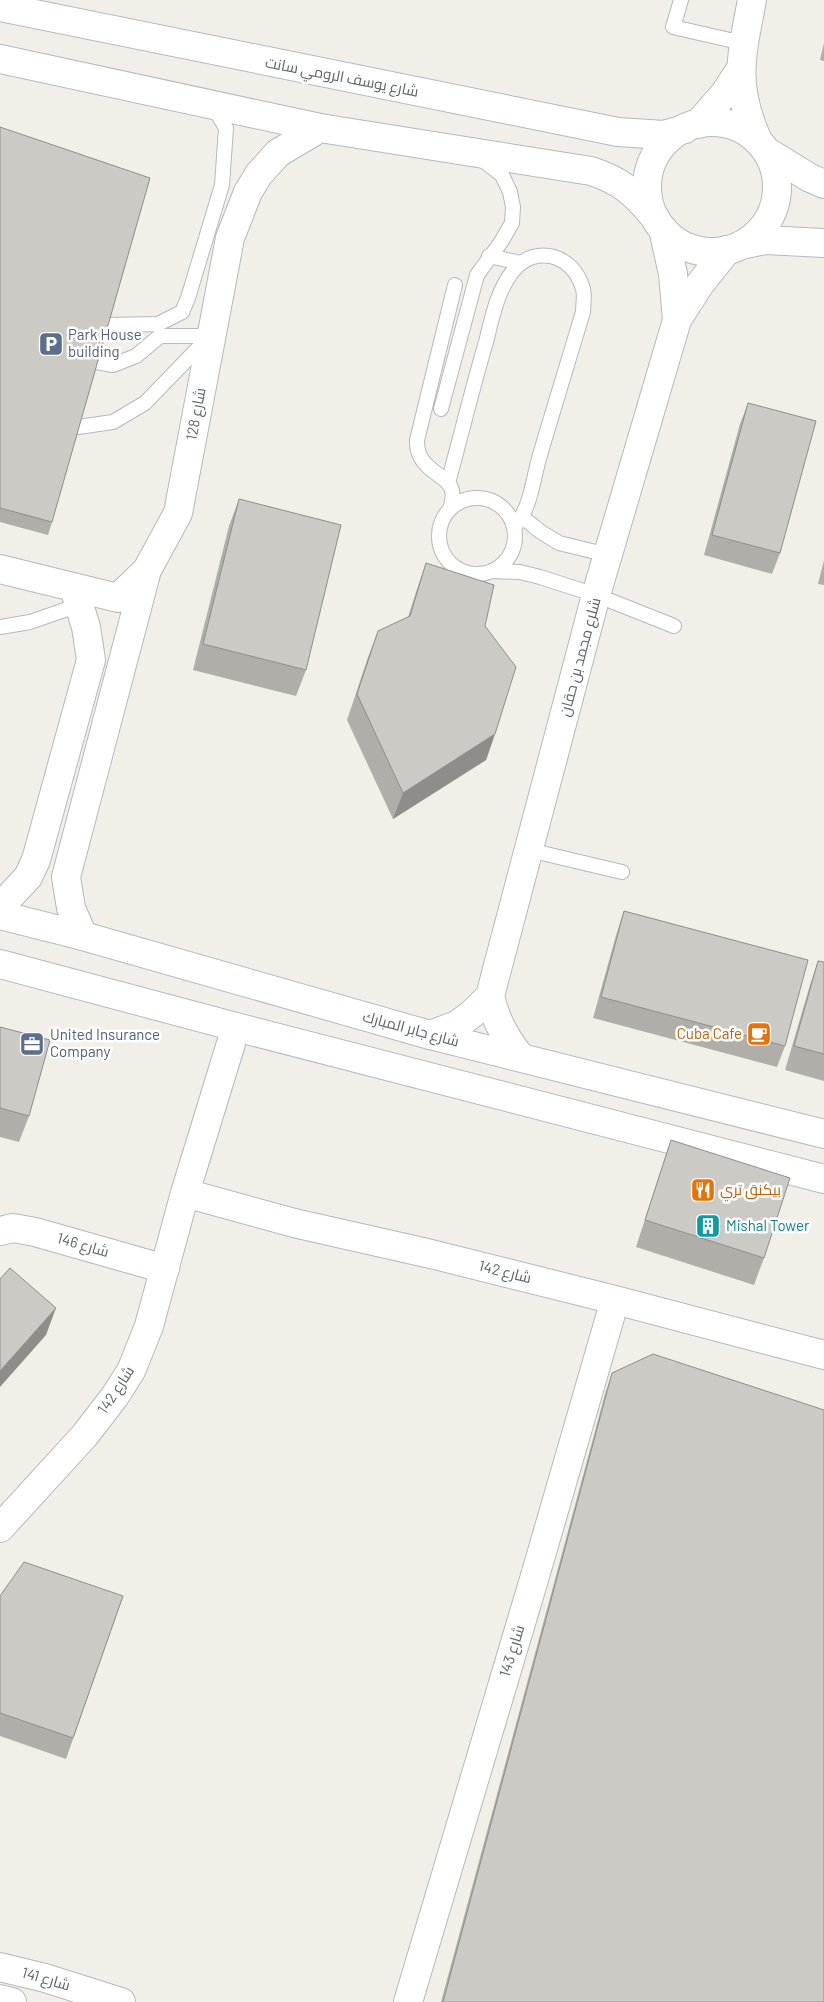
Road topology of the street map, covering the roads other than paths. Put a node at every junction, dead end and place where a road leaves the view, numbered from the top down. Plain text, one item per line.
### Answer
1 (681, 0) edge
2 (752, 0) edge
3 (7, 6) edge
4 (742, 56) junction
5 (0, 59) edge
6 (211, 104) junction
7 (691, 126) junction
8 (320, 128) junction
9 (762, 146) junction
10 (473, 152) junction
11 (824, 184) edge
12 (659, 224) junction
13 (824, 243) edge
14 (734, 247) junction
15 (489, 256) junction
16 (521, 263) junction
17 (455, 285) dead end
18 (677, 320) junction
19 (107, 325) edge
20 (210, 336) junction
21 (96, 362) edge
22 (441, 409) dead end
23 (78, 427) edge
24 (448, 483) junction
25 (450, 509) junction
26 (518, 522) junction
27 (608, 555) junction
28 (0, 569) edge
29 (147, 570) junction
30 (493, 571) junction
31 (596, 595) junction
32 (76, 597) junction
33 (674, 626) dead end
34 (0, 627) edge
35 (529, 850) junction
36 (622, 872) dead end
37 (0, 907) edge
38 (0, 915) edge
39 (83, 936) junction
40 (0, 964) edge
41 (490, 996) junction
42 (236, 1027) junction
43 (430, 1035) junction
44 (520, 1057) junction
45 (824, 1134) edge
46 (824, 1179) edge
47 (185, 1193) junction
48 (0, 1231) edge
49 (165, 1269) junction
50 (615, 1300) junction
51 (824, 1354) edge
52 (0, 1528) edge
53 (0, 1967) edge
54 (0, 1999) edge
55 (12, 2002) edge
56 (121, 2002) edge
57 (408, 2002) edge

1 - 4 lane
2 - 4 street
3 - 7 street, شارع يوسف الرومي سانت
4 - 7 street
4 - 9 street
5 - 6 street
6 - 8 street
6 - 19 lane
7 - 9 street
7 - 12 street
8 - 10 street
8 - 20 street, شارع 128
9 - 11 street
9 - 14 street
10 - 12 street
10 - 15 lane
12 - 14 street
12 - 18 street, شلرع مجمد بن حقان
13 - 14 street
14 - 18 street, شلرع مجمد بن حقان
15 - 16 lane
15 - 22 lane
16 - 24 lane
16 - 26 lane
17 - 24 lane
18 - 27 street, شلرع مجمد بن حقان
20 - 21 lane
20 - 23 lane
20 - 29 street, شارع 128
24 - 25 lane
25 - 26 lane
25 - 30 lane
26 - 27 lane
26 - 30 lane
27 - 31 street, شلرع مجمد بن حقان
28 - 32 street, شارع 128
29 - 32 street, شارع 128
29 - 39 street
30 - 31 lane
31 - 33 lane
31 - 35 street, شلرع مجمد بن حقان
32 - 34 lane
32 - 37 street
35 - 36 lane
35 - 41 street, شلرع مجمد بن حقان
38 - 39 street, شارع جابر المبارك
39 - 43 street, شارع جابر المبارك
40 - 42 street
41 - 43 street
41 - 44 street
42 - 46 street
42 - 47 street, شارع 142
43 - 44 street, شارع جابر المبارك
44 - 45 street, شارع جابر المبارك
47 - 49 street, شارع 142
47 - 50 street, شارع 142
48 - 49 street, شارع 146
49 - 52 street, شارع 142
50 - 51 street, شارع 142
50 - 57 street, شارع 143
53 - 56 street, شارع 141
54 - 55 street, شارع 141

